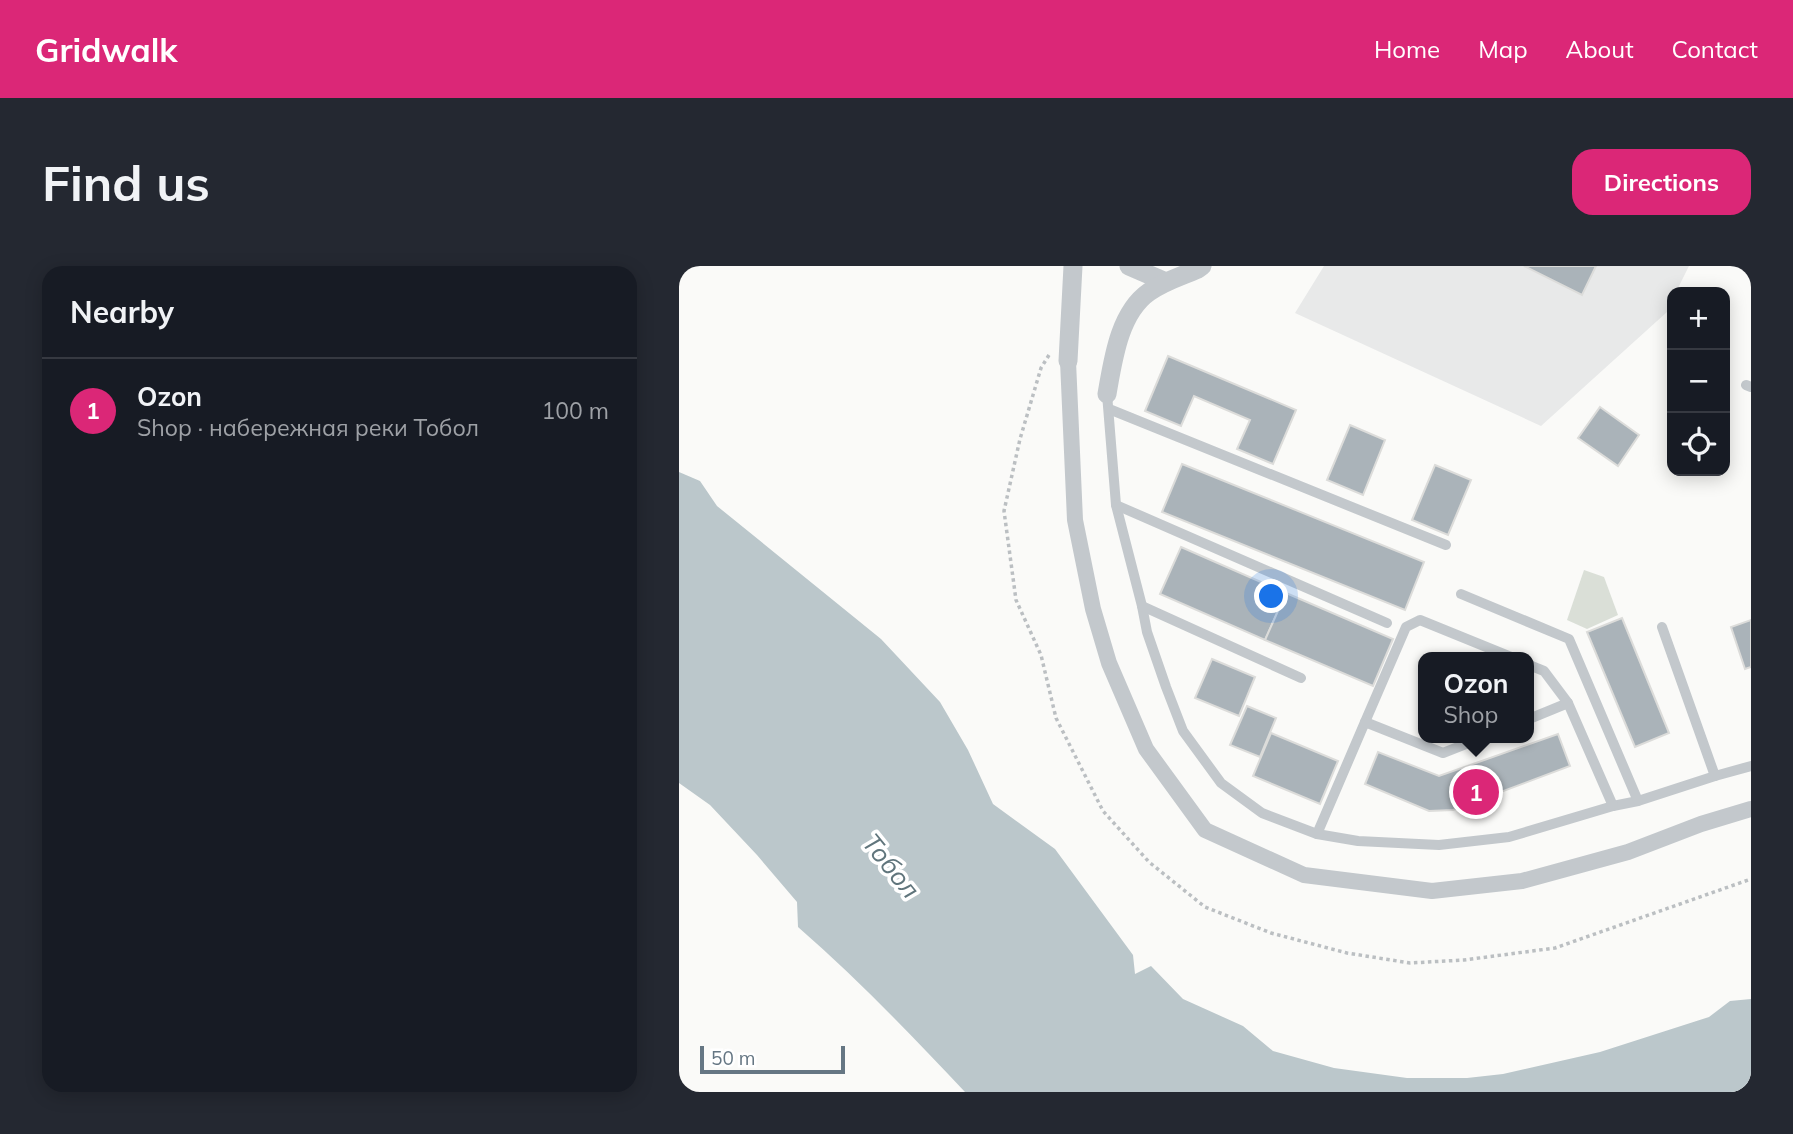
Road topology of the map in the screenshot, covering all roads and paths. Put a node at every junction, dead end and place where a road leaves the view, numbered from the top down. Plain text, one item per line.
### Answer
1 (1073, 266) edge
2 (1129, 266) edge
3 (1202, 266) edge
4 (1166, 282) junction
5 (1069, 338) junction
6 (1068, 360) joint
7 (1108, 401) junction
8 (1116, 505) junction
9 (1446, 545) dead end
10 (1461, 594) dead end
11 (1142, 606) junction
12 (1387, 623) dead end
13 (1662, 627) dead end
14 (1499, 652) edge
15 (1534, 667) edge
16 (1301, 678) dead end
17 (1568, 703) junction
18 (1534, 717) edge
19 (1365, 722) junction
20 (1468, 743) edge
21 (1751, 766) edge
22 (1715, 776) junction
23 (1638, 801) junction
24 (1613, 806) junction
25 (1751, 809) edge
26 (1317, 834) junction
27 (1751, 879) edge

1 - 5 street
2 - 4 street
3 - 4 street
4 - 7 street
5 - 6 street
5 - 27 path
6 - 25 street
7 - 8 lane
7 - 9 lane
8 - 11 lane
8 - 12 lane
10 - 23 lane
11 - 16 lane
11 - 26 lane
13 - 22 lane
14 - 19 lane
15 - 17 lane
17 - 18 lane
17 - 24 lane
19 - 20 lane
19 - 26 lane
21 - 22 lane
22 - 23 lane
23 - 24 lane
24 - 26 lane

